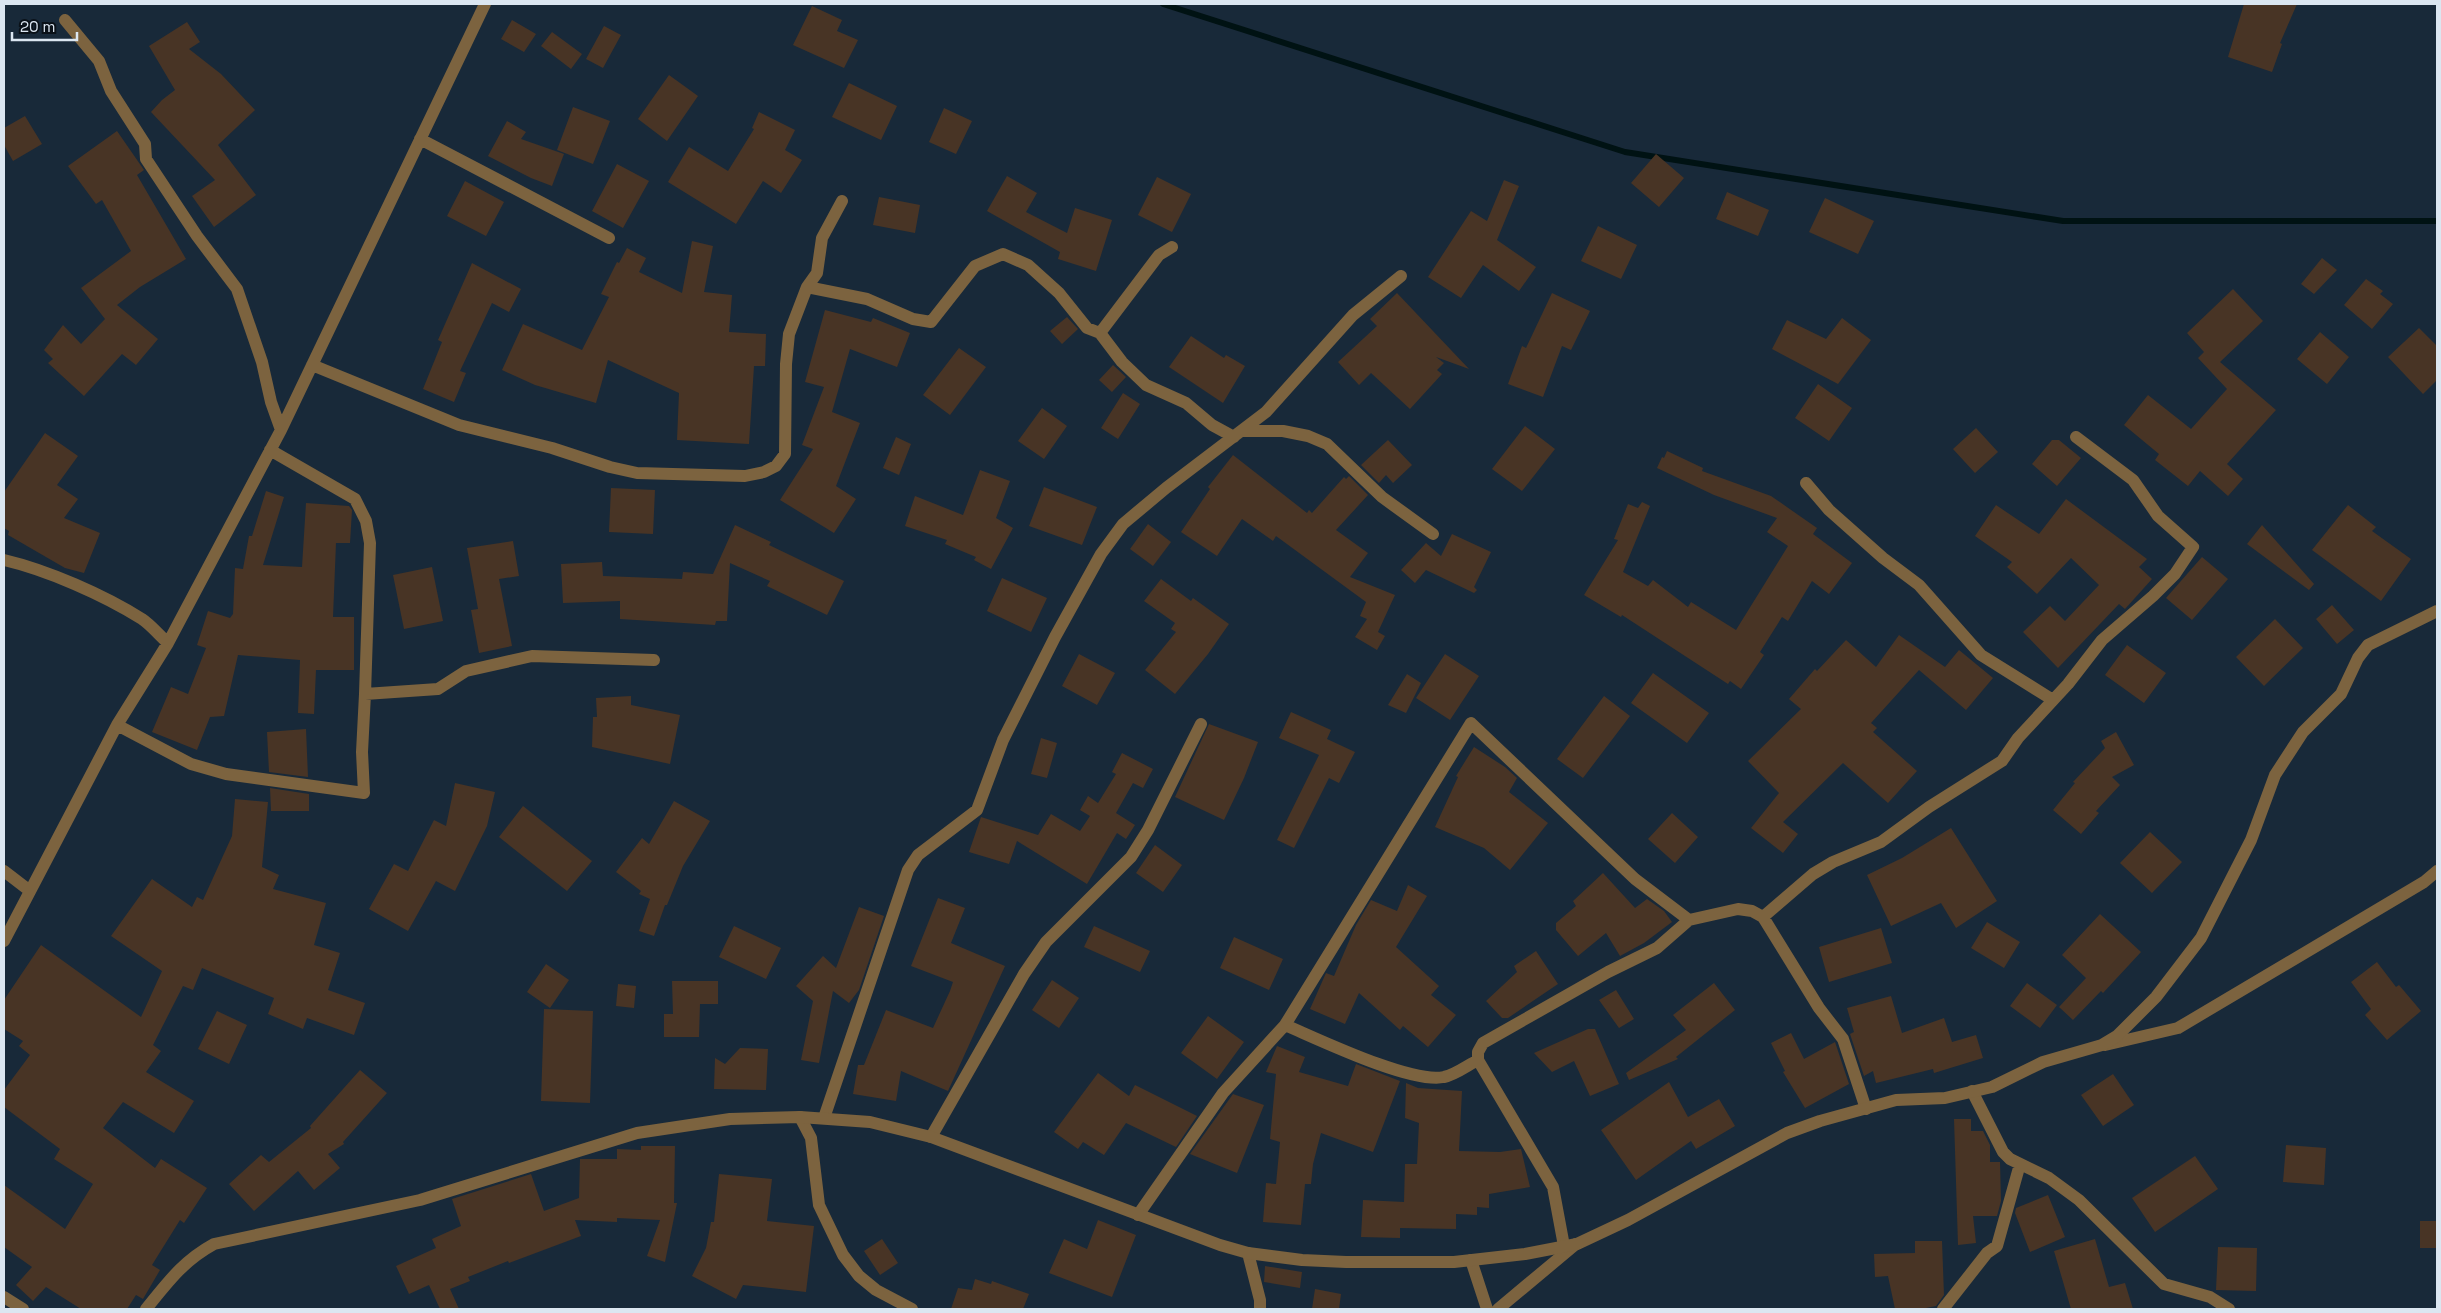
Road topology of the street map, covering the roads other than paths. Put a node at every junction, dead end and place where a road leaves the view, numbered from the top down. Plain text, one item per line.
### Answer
1 (485, 4) edge
2 (65, 20) dead end
3 (420, 139) junction
4 (842, 201) dead end
5 (609, 238) dead end
6 (1172, 247) dead end
7 (1401, 276) dead end
8 (807, 287) junction
9 (1100, 333) junction
10 (312, 365) junction
11 (281, 430) junction
12 (1238, 434) junction
13 (2076, 438) dead end
14 (270, 450) junction
15 (1806, 483) dead end
16 (1432, 534) dead end
17 (4, 560) edge
18 (2437, 611) edge
19 (168, 642) junction
20 (654, 660) dead end
21 (365, 694) junction
22 (2053, 700) junction
23 (1201, 724) dead end
24 (117, 725) junction
25 (4, 871) edge
26 (2437, 871) edge
27 (30, 891) junction
28 (1763, 917) junction
29 (1689, 920) junction
30 (4, 941) edge
31 (1285, 1025) junction
32 (2102, 1045) junction
33 (1478, 1060) junction
34 (1972, 1091) junction
35 (1866, 1109) junction
36 (800, 1117) junction
37 (824, 1118) junction
38 (931, 1137) junction
39 (2020, 1164) junction
40 (1138, 1215) junction
41 (1570, 1245) junction
42 (1248, 1253) junction
43 (1471, 1260) junction
44 (4, 1297) edge
45 (23, 1309) edge
46 (146, 1309) edge
47 (912, 1309) edge
48 (1260, 1309) edge
49 (1487, 1309) edge
50 (1498, 1309) edge
51 (1944, 1309) edge
52 (2229, 1309) edge

1 - 3 street
2 - 11 street
3 - 5 street
3 - 10 street
4 - 8 street
6 - 9 street
7 - 12 street
8 - 9 street
8 - 10 street
9 - 12 street
10 - 11 street
11 - 14 street
12 - 16 street
12 - 37 street
13 - 22 street
14 - 19 street
14 - 21 street
15 - 22 street
17 - 19 street
18 - 32 street
19 - 24 street
20 - 21 street
21 - 24 street
22 - 28 street
23 - 38 street
24 - 27 street
25 - 27 street
26 - 32 street
27 - 30 street
28 - 29 street
28 - 35 street
29 - 31 street
29 - 33 street
31 - 33 street
31 - 40 street
32 - 34 street
33 - 41 street
34 - 35 street
34 - 39 street
35 - 41 street
36 - 37 street
36 - 46 street
36 - 47 street
37 - 38 street
38 - 40 street
39 - 51 street
39 - 52 street
40 - 42 street
41 - 43 street
41 - 50 street
42 - 43 street
42 - 48 street
43 - 49 street
44 - 45 street

